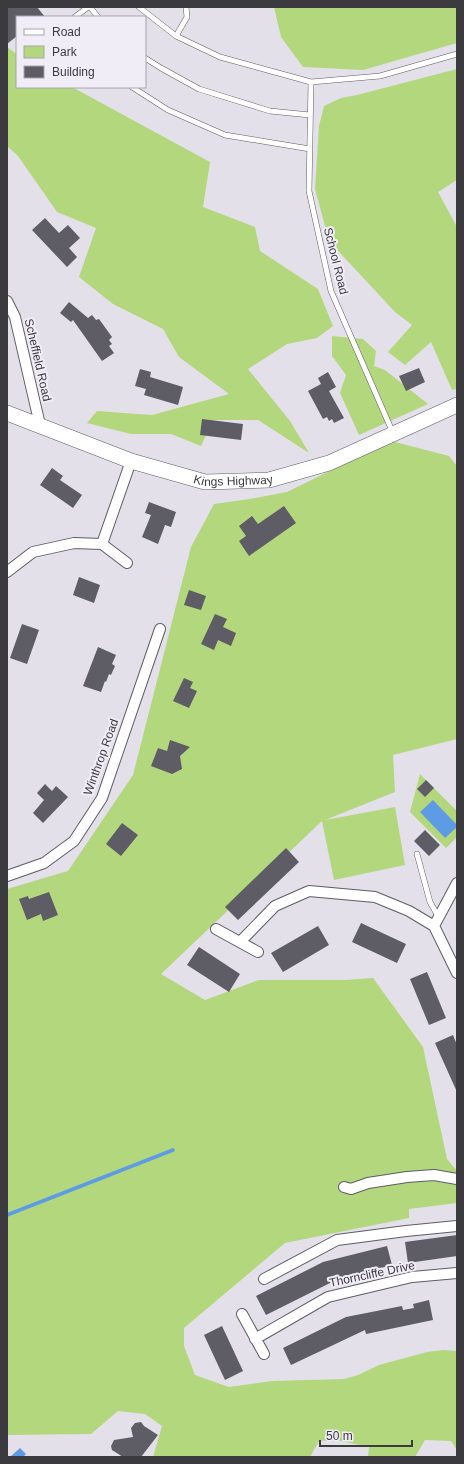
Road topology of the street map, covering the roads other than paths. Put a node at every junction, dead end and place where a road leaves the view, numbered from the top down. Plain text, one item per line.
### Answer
1 (89, 7) edge
2 (139, 7) edge
3 (186, 7) edge
4 (76, 16) edge
5 (97, 16) edge
6 (176, 36) junction
7 (457, 54) edge
8 (146, 59) edge
9 (311, 82) junction
10 (134, 88) edge
11 (310, 115) junction
12 (310, 149) junction
13 (7, 301) edge
14 (457, 405) edge
15 (7, 413) edge
16 (40, 425) junction
17 (393, 433) junction
18 (132, 461) junction
19 (102, 544) junction
20 (126, 563) dead end
21 (7, 572) edge
22 (160, 629) dead end
23 (418, 854) dead end
24 (7, 876) edge
25 (457, 884) edge
26 (436, 921) junction
27 (216, 929) dead end
28 (240, 942) junction
29 (258, 952) dead end
30 (457, 973) edge
31 (457, 1179) edge
32 (344, 1187) dead end
33 (457, 1226) edge
34 (457, 1273) edge
35 (264, 1279) dead end
36 (242, 1314) dead end
37 (256, 1338) junction
38 (264, 1354) dead end

1 - 4 lane
1 - 5 lane
2 - 6 lane
3 - 6 lane
6 - 9 lane
7 - 9 lane
8 - 11 lane
9 - 11 lane, School Road
10 - 12 lane
11 - 12 lane, School Road
12 - 17 lane, School Road
13 - 16 street, Scheffield Road
14 - 17 street, Kings Highway
15 - 16 street, Kings Highway
16 - 18 street, Kings Highway
17 - 18 street, Kings Highway
18 - 19 street
19 - 20 street
19 - 21 street
22 - 24 street, Winthrop Road
23 - 26 lane
25 - 26 street
26 - 28 street
26 - 30 street
27 - 28 street
28 - 29 street
31 - 32 street
33 - 35 street
34 - 37 street, Thorncliffe Drive
36 - 37 street
37 - 38 street

